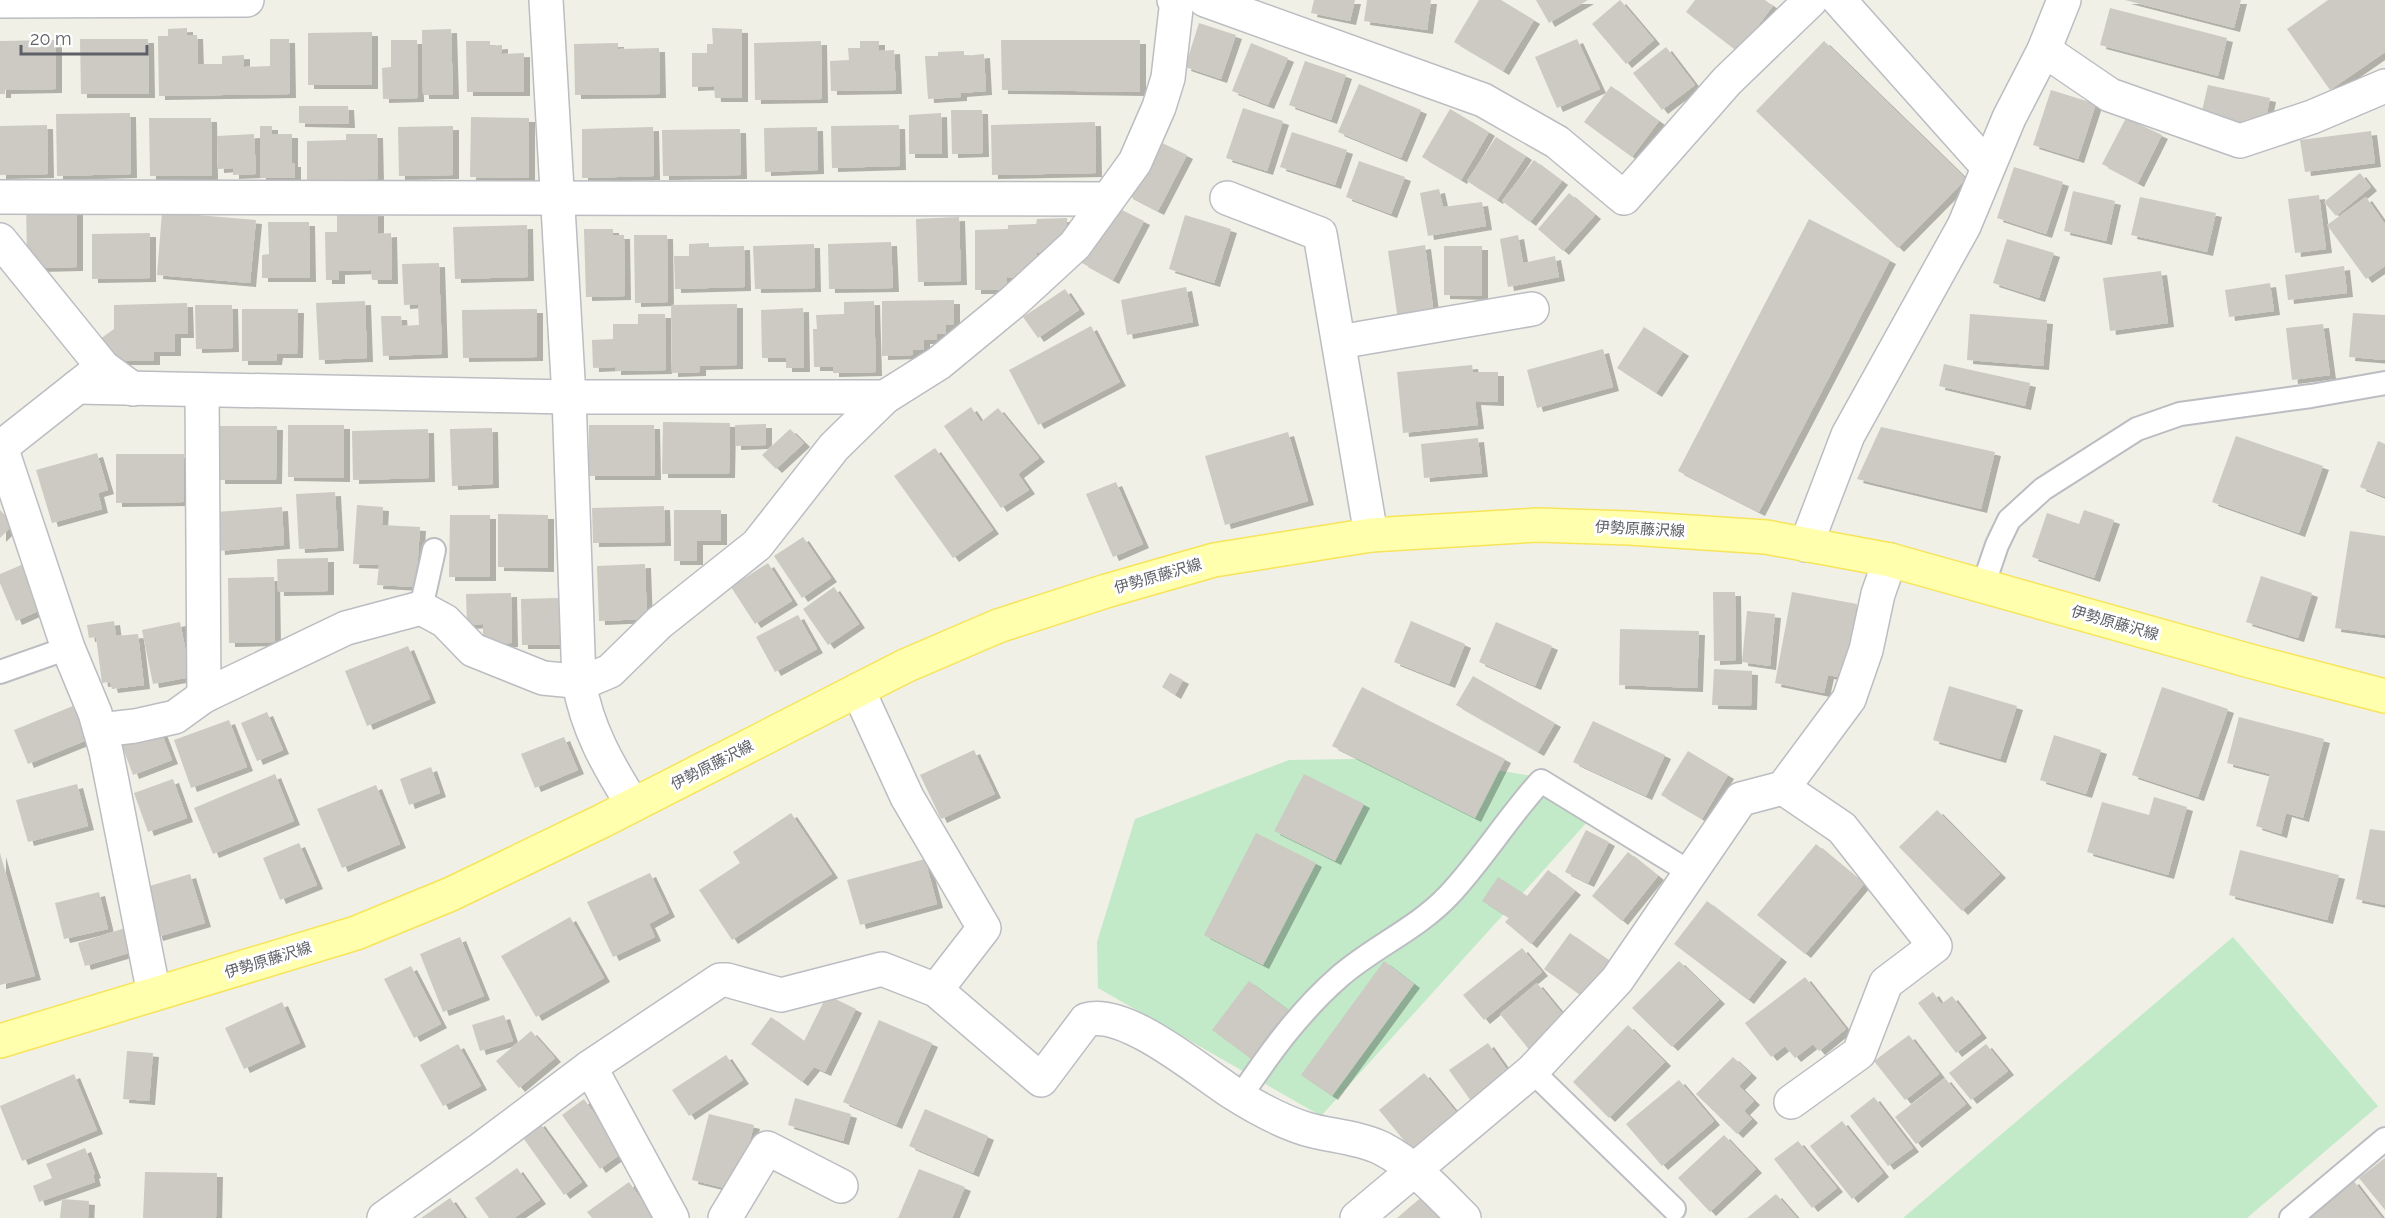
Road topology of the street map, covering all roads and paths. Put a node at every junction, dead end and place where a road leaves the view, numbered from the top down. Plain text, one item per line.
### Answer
1 (176, 0) edge
2 (247, 0) edge
3 (546, 0) edge
4 (1174, 0) edge
5 (1205, 0) edge
6 (1811, 0) edge
7 (1839, 0) edge
8 (2064, 0) edge
9 (0, 1) edge
10 (2044, 50) junction
11 (2385, 86) edge
12 (1988, 167) junction
13 (0, 197) edge
14 (558, 197) junction
15 (1227, 198) dead end
16 (1108, 199) junction
17 (0, 240) edge
18 (1532, 309) dead end
19 (1339, 342) junction
20 (103, 367) junction
21 (2385, 383) edge
22 (77, 387) junction
23 (133, 389) junction
24 (202, 390) junction
25 (569, 397) junction
26 (885, 397) junction
27 (1, 447) edge
28 (1371, 535) junction
29 (1806, 544) junction
30 (434, 550) dead end
31 (1890, 560) junction
32 (1983, 586) junction
33 (421, 608) junction
34 (68, 648) junction
35 (0, 672) edge
36 (579, 682) junction
37 (858, 690) junction
38 (204, 696) junction
39 (2385, 696) edge
40 (100, 730) junction
41 (1783, 788) junction
42 (633, 805) junction
43 (1691, 873) junction
44 (936, 990) junction
45 (154, 994) junction
46 (0, 1041) edge
47 (590, 1067) junction
48 (1532, 1071) junction
49 (1240, 1097) junction
50 (1791, 1102) dead end
51 (2385, 1139) edge
52 (1414, 1168) junction
53 (841, 1186) dead end
54 (1674, 1209) dead end
55 (384, 1218) edge
56 (672, 1218) edge
57 (725, 1218) edge
58 (1357, 1218) edge
59 (1464, 1218) edge
60 (2291, 1218) edge

1 - 2 street
1 - 9 street
3 - 14 street
4 - 16 street
5 - 6 street
7 - 12 street
8 - 10 street
10 - 11 street
10 - 12 street
12 - 29 street
13 - 14 street
14 - 16 street
14 - 25 street
15 - 19 street
16 - 26 street
17 - 20 street
18 - 19 street
19 - 28 street
20 - 22 street
20 - 23 street
21 - 32 lane
22 - 23 street
22 - 27 street
23 - 24 street
24 - 25 street
24 - 38 street
25 - 26 street
25 - 36 street
26 - 36 street
27 - 34 street
28 - 29 main road, 伊勢原藤沢線
28 - 37 main road, 伊勢原藤沢線
29 - 31 main road, 伊勢原藤沢線
30 - 33 lane
31 - 32 main road, 伊勢原藤沢線
31 - 41 street
32 - 39 main road, 伊勢原藤沢線
33 - 36 street
33 - 38 street
34 - 35 lane
34 - 40 street
36 - 42 street
37 - 42 main road, 伊勢原藤沢線
37 - 44 street
38 - 40 street
40 - 45 street
41 - 43 street
41 - 50 street
42 - 45 main road, 伊勢原藤沢線
43 - 48 street
43 - 49 lane
44 - 47 street
44 - 49 street
45 - 46 main road, 伊勢原藤沢線
47 - 55 street
47 - 56 street
48 - 52 street
48 - 54 lane
49 - 52 street
51 - 60 lane
52 - 58 street
52 - 59 street
53 - 57 street

